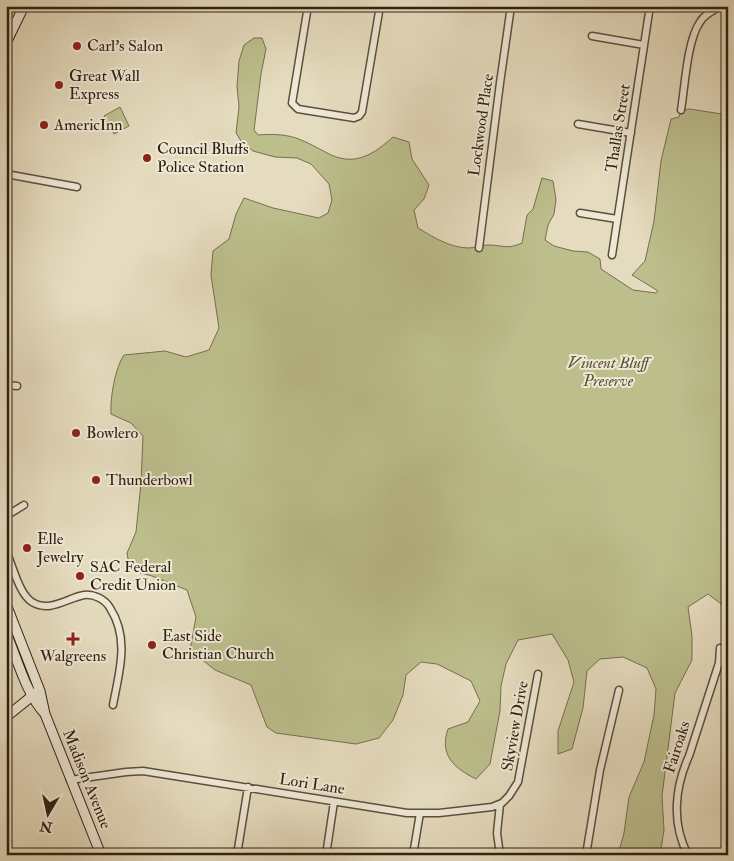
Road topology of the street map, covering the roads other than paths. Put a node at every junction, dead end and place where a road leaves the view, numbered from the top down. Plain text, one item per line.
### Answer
1 (24, 6) edge
2 (308, 6) edge
3 (380, 6) edge
4 (511, 6) edge
5 (650, 6) edge
6 (722, 6) edge
7 (592, 36) dead end
8 (6, 43) edge
9 (644, 45) junction
10 (681, 110) dead end
11 (578, 124) dead end
12 (631, 133) junction
13 (6, 174) edge
14 (77, 187) dead end
15 (580, 213) dead end
16 (617, 219) junction
17 (479, 248) dead end
18 (612, 255) dead end
19 (6, 385) edge
20 (17, 386) dead end
21 (24, 505) dead end
22 (6, 516) edge
23 (6, 551) edge
24 (6, 604) edge
25 (9, 624) edge
26 (6, 633) edge
27 (720, 648) dead end
28 (538, 674) dead end
29 (619, 690) dead end
30 (36, 693) junction
31 (113, 705) dead end
32 (6, 717) edge
33 (70, 780) junction
34 (248, 787) junction
35 (334, 802) junction
36 (500, 804) junction
37 (420, 813) junction
38 (101, 855) edge
39 (237, 855) edge
40 (326, 855) edge
41 (413, 855) edge
42 (500, 855) edge
43 (586, 855) edge
44 (688, 855) edge

1 - 8 main road
2 - 3 street
4 - 17 street, Lockwood Place
5 - 9 street, Thallas Street
6 - 10 street
7 - 9 street
9 - 12 street, Thallas Street
11 - 12 street
12 - 16 street, Thallas Street
13 - 14 street
15 - 16 street
16 - 18 street, Thallas Street
19 - 20 street
21 - 22 street
23 - 31 street
24 - 25 main road, Madison Avenue
25 - 30 main road, Madison Avenue
26 - 30 main road, Madison Avenue
27 - 44 street, Fairoaks
28 - 36 street, Skyview Drive
29 - 43 street
30 - 32 main road
30 - 33 main road, Madison Avenue
33 - 34 street, Lori Lane
33 - 38 main road, Madison Avenue
34 - 35 street, Lori Lane
34 - 39 street
35 - 37 street, Lori Lane
35 - 40 street
36 - 37 street, Lori Lane
36 - 42 street
37 - 41 street

